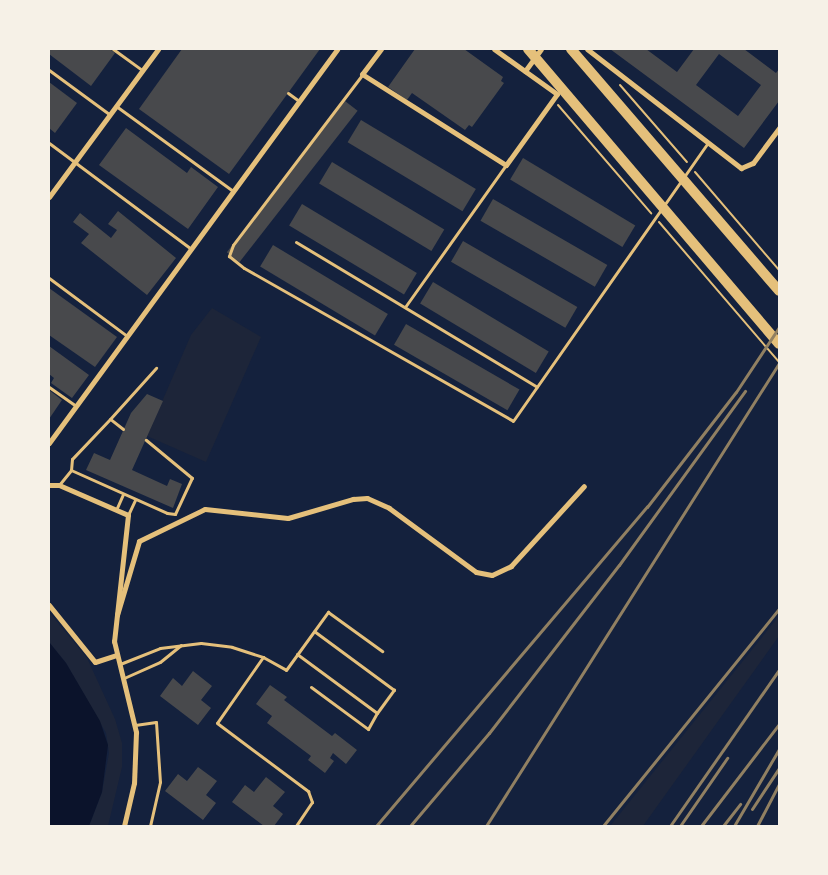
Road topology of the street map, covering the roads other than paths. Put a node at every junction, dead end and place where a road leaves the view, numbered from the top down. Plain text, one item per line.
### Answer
1 (113, 49) edge
2 (158, 49) edge
3 (337, 49) edge
4 (379, 49) edge
5 (494, 49) edge
6 (528, 49) edge
7 (541, 49) edge
8 (571, 49) edge
9 (587, 49) edge
10 (49, 70) edge
11 (142, 71) junction
12 (525, 71) junction
13 (362, 74) junction
14 (288, 93) dead end
15 (300, 101) junction
16 (116, 106) junction
17 (110, 114) junction
18 (779, 128) edge
19 (49, 143) edge
20 (708, 143) junction
21 (75, 162) junction
22 (506, 165) junction
23 (234, 192) junction
24 (49, 197) edge
25 (296, 242) dead end
26 (192, 249) junction
27 (49, 278) edge
28 (779, 291) edge
29 (405, 307) junction
30 (128, 336) junction
31 (779, 344) edge
32 (156, 368) dead end
33 (49, 386) edge
34 (538, 387) junction
35 (76, 406) junction
36 (110, 419) junction
37 (123, 429) dead end
38 (146, 440) dead end
39 (49, 443) edge
40 (70, 470) junction
41 (49, 485) edge
42 (59, 485) junction
43 (584, 486) dead end
44 (123, 494) junction
45 (135, 500) junction
46 (116, 510) junction
47 (128, 515) junction
48 (49, 606) edge
49 (117, 615) junction
50 (314, 631) junction
51 (181, 644) junction
52 (382, 651) dead end
53 (298, 654) junction
54 (117, 655) junction
55 (263, 657) junction
56 (120, 664) junction
57 (124, 678) junction
58 (311, 687) dead end
59 (377, 713) junction
60 (136, 725) junction
61 (124, 826) edge
62 (150, 826) edge
63 (296, 826) edge

1 - 11 lane
2 - 11 street
3 - 15 street
4 - 13 street
5 - 12 street
6 - 31 highway
7 - 12 street
8 - 28 highway
9 - 20 street
10 - 17 lane
11 - 16 street
12 - 22 street
13 - 22 street
13 - 34 lane
14 - 15 lane
15 - 23 street
16 - 17 street
16 - 23 lane
17 - 21 street
18 - 20 street
19 - 21 lane
20 - 34 lane
21 - 24 street
21 - 26 lane
22 - 29 lane
23 - 26 street
25 - 29 lane
26 - 30 street
27 - 30 lane
29 - 34 lane
30 - 35 street
32 - 36 lane
33 - 35 lane
35 - 39 street
36 - 37 lane
36 - 40 lane
38 - 45 lane
40 - 42 lane
40 - 44 lane
41 - 42 street
42 - 46 street
43 - 49 street
44 - 45 lane
44 - 46 lane
45 - 47 lane
46 - 47 street
47 - 49 street
48 - 54 street
49 - 54 street
50 - 52 lane
50 - 53 lane
50 - 59 lane
51 - 55 lane
51 - 56 lane
51 - 57 lane
53 - 55 lane
53 - 59 lane
54 - 56 street
55 - 63 lane
56 - 57 street
57 - 60 street
58 - 59 lane
60 - 61 street
60 - 62 lane

